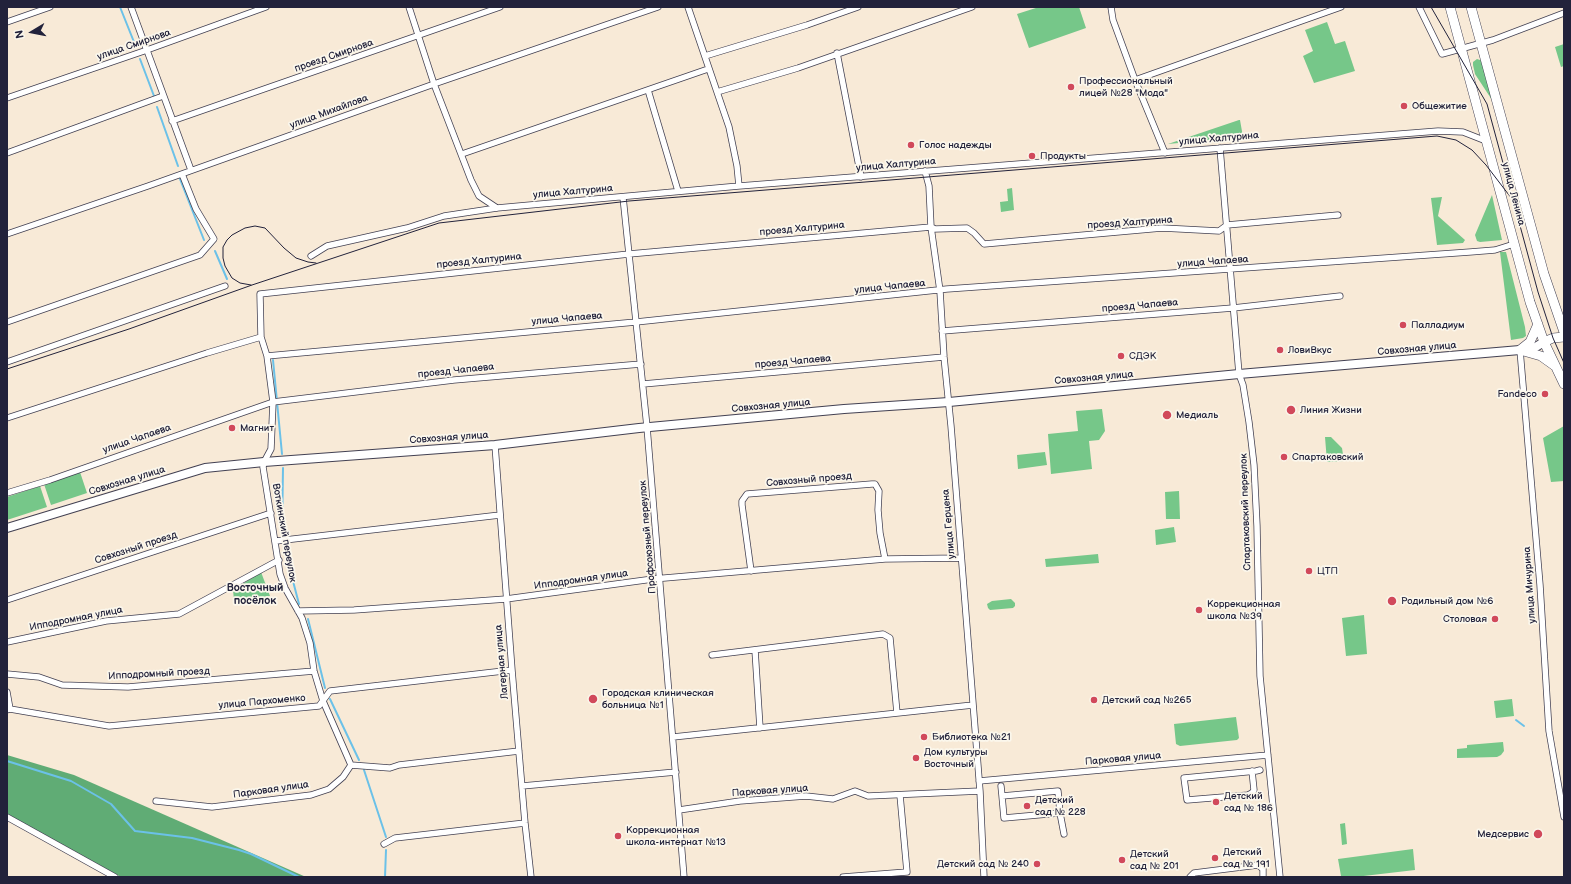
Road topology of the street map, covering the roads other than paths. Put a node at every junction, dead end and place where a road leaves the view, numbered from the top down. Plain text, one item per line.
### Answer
1 (50, 7) edge
2 (130, 7) edge
3 (266, 7) edge
4 (410, 7) edge
5 (500, 7) edge
6 (658, 7) edge
7 (688, 7) edge
8 (858, 7) edge
9 (972, 7) edge
10 (1111, 7) edge
11 (1341, 7) edge
12 (1419, 7) edge
13 (1450, 7) edge
14 (1471, 7) edge
15 (1564, 13) edge
16 (7, 22) edge
17 (419, 36) junction
18 (1481, 42) junction
19 (1462, 48) junction
20 (146, 50) junction
21 (838, 53) junction
22 (705, 56) junction
23 (708, 69) junction
24 (1135, 80) junction
25 (434, 84) junction
26 (648, 90) junction
27 (717, 92) junction
28 (163, 96) junction
29 (7, 98) edge
30 (172, 121) junction
31 (1487, 141) junction
32 (1220, 148) junction
33 (7, 153) edge
34 (1164, 153) junction
35 (462, 154) junction
36 (191, 170) junction
37 (925, 171) junction
38 (182, 174) junction
39 (861, 177) junction
40 (739, 186) junction
41 (678, 191) junction
42 (623, 197) junction
43 (497, 208) junction
44 (1338, 215) dead end
45 (1227, 226) junction
46 (931, 227) junction
47 (7, 234) edge
48 (1514, 244) junction
49 (629, 254) junction
50 (311, 256) dead end
51 (1230, 270) junction
52 (225, 286) dead end
53 (940, 291) junction
54 (260, 294) joint
55 (1340, 296) dead end
56 (1233, 308) junction
57 (7, 322) edge
58 (636, 322) junction
59 (1538, 324) junction
60 (942, 332) junction
61 (1564, 332) edge
62 (261, 337) junction
63 (1564, 337) edge
64 (1544, 342) junction
65 (1520, 350) junction
66 (267, 356) junction
67 (944, 357) junction
68 (7, 362) edge
69 (641, 364) junction
70 (1556, 367) junction
71 (1239, 374) junction
72 (643, 384) junction
73 (1564, 384) edge
74 (273, 402) junction
75 (949, 402) junction
76 (7, 418) edge
77 (648, 427) junction
78 (495, 445) junction
79 (264, 462) junction
80 (7, 493) edge
81 (271, 514) junction
82 (500, 515) junction
83 (7, 528) edge
84 (276, 540) junction
85 (961, 558) junction
86 (885, 559) junction
87 (279, 560) junction
88 (751, 571) junction
89 (661, 578) junction
90 (506, 599) junction
91 (7, 600) edge
92 (298, 611) junction
93 (7, 642) edge
94 (755, 650) junction
95 (712, 655) dead end
96 (314, 670) junction
97 (512, 670) junction
98 (7, 674) edge
99 (7, 692) edge
100 (323, 701) junction
101 (973, 705) junction
102 (8, 710) edge
103 (897, 713) junction
104 (760, 728) junction
105 (673, 737) junction
106 (519, 751) junction
107 (1268, 755) junction
108 (352, 765) junction
109 (1260, 770) dead end
110 (1252, 771) junction
111 (676, 772) junction
112 (979, 781) junction
113 (522, 786) junction
114 (1001, 786) dead end
115 (980, 790) junction
116 (900, 795) junction
117 (1002, 796) junction
118 (156, 801) dead end
119 (679, 810) junction
120 (1060, 813) junction
121 (7, 817) edge
122 (1564, 817) edge
123 (525, 824) junction
124 (1064, 834) dead end
125 (384, 844) dead end
126 (115, 877) edge
127 (532, 877) edge
128 (684, 877) edge
129 (842, 877) edge
130 (984, 877) edge
131 (1190, 877) edge
132 (1263, 877) edge
133 (1280, 877) edge

1 - 16 street
2 - 20 street
3 - 20 street, улица Смирнова
4 - 17 street
5 - 17 street, проезд Смирнова
6 - 25 street, улица Михайлова
7 - 22 street
8 - 22 street
9 - 21 street
10 - 24 street
11 - 24 street
12 - 19 street
13 - 19 main road, улица Ленина
14 - 18 main road, улица Ленина
15 - 18 street
17 - 25 street
17 - 30 street, проезд Смирнова
18 - 19 street
18 - 61 main road, улица Ленина
19 - 31 main road, улица Ленина
20 - 28 street
20 - 29 street, улица Смирнова
21 - 27 street
21 - 39 street
22 - 23 street
23 - 26 street
23 - 27 street
24 - 34 street
25 - 35 street
25 - 36 street, улица Михайлова
26 - 35 street
26 - 41 street
27 - 40 street
28 - 30 street
28 - 33 street
30 - 36 street
31 - 32 street, улица Халтурина
31 - 48 main road, улица Ленина
32 - 34 street, улица Халтурина
32 - 45 street, Спартаковский переулок
34 - 37 street, улица Халтурина
35 - 43 street
36 - 38 street, улица Михайлова
37 - 39 street, улица Халтурина
37 - 46 street, улица Герцена
38 - 47 street, улица Михайлова
38 - 57 street
39 - 40 street, улица Халтурина
40 - 41 street, улица Халтурина
41 - 42 street, улица Халтурина
42 - 43 street, улица Халтурина
42 - 49 street, Профсоюзный переулок
43 - 50 street, улица Халтурина
44 - 45 street, проезд Халтурина
45 - 46 street, проезд Халтурина
45 - 51 street, Спартаковский переулок
46 - 49 street, проезд Халтурина
46 - 53 street, улица Герцена
48 - 51 street, улица Чапаева
48 - 59 main road, улица Ленина
49 - 54 street, проезд Халтурина
49 - 58 street, Профсоюзный переулок
51 - 53 street, улица Чапаева
51 - 56 street, Спартаковский переулок
52 - 68 street
53 - 58 street, улица Чапаева
53 - 60 street, улица Герцена
54 - 62 street, Воткинский переулок
55 - 56 street, проезд Чапаева
56 - 60 street, проезд Чапаева
56 - 71 street, Спартаковский переулок
58 - 66 street, улица Чапаева
58 - 69 street, Профсоюзный переулок
59 - 64 main road, улица Ленина
59 - 65 main road
60 - 67 street, улица Герцена
62 - 66 street, Воткинский переулок
62 - 76 street
63 - 64 main road
64 - 65 street, Совхозная улица
64 - 70 main road, улица Ленина
65 - 70 main road
65 - 71 street, Совхозная улица
65 - 122 street, улица Мичурина
66 - 74 street, Воткинский переулок
67 - 72 street, проезд Чапаева
67 - 75 street, улица Герцена
69 - 72 street, Профсоюзный переулок
69 - 74 street, проезд Чапаева
70 - 73 main road, улица Ленина
71 - 75 street, Совхозная улица
71 - 107 street, Спартаковский переулок
72 - 77 street, Профсоюзный переулок
74 - 79 street, Воткинский переулок
74 - 80 street, улица Чапаева
75 - 77 street, Совхозная улица
75 - 85 street, улица Герцена
77 - 78 street, Совхозная улица
77 - 89 street, Профсоюзный переулок
78 - 79 street, Совхозная улица
78 - 82 street, Лагерная улица
79 - 81 street, Воткинский переулок
79 - 83 street, Совхозная улица
81 - 84 street, Воткинский переулок
81 - 91 street, Совхозный проезд
82 - 84 street
82 - 90 street, Лагерная улица
84 - 87 street, Воткинский переулок
85 - 86 street, Ипподромная улица
85 - 101 street, улица Герцена
86 - 88 street, Ипподромная улица
86 - 88 street, Совхозный проезд
87 - 92 street, Воткинский переулок
87 - 93 street, Ипподромная улица
88 - 89 street, Ипподромная улица
89 - 90 street, Ипподромная улица
89 - 105 street, Профсоюзный переулок
90 - 92 street, Ипподромная улица
90 - 97 street, Лагерная улица
92 - 96 street, Воткинский переулок
94 - 95 street
94 - 103 street
94 - 104 street
96 - 98 street, Ипподромный проезд
96 - 100 street, Воткинский переулок
97 - 100 street, улица Пархоменко
97 - 106 street, Лагерная улица
99 - 102 street
100 - 102 street, улица Пархоменко
100 - 108 street, Воткинский переулок
101 - 103 street
101 - 112 street, улица Герцена
103 - 104 street
104 - 105 street
105 - 111 street, Профсоюзный переулок
106 - 108 street
106 - 113 street, Лагерная улица
107 - 112 street, Парковая улица
107 - 133 street, Спартаковский переулок
108 - 118 street, Парковая улица
109 - 110 street
110 - 110 street
111 - 113 street
111 - 119 street, Профсоюзный переулок
112 - 115 street, улица Герцена
113 - 123 street, Лагерная улица
114 - 117 street
115 - 116 street, Парковая улица
115 - 130 street, улица Герцена
116 - 119 street, Парковая улица
116 - 129 street
117 - 120 street
117 - 120 street
119 - 128 street, Профсоюзный переулок
120 - 124 street
121 - 126 street
123 - 125 street
123 - 127 street, Лагерная улица
131 - 132 street

